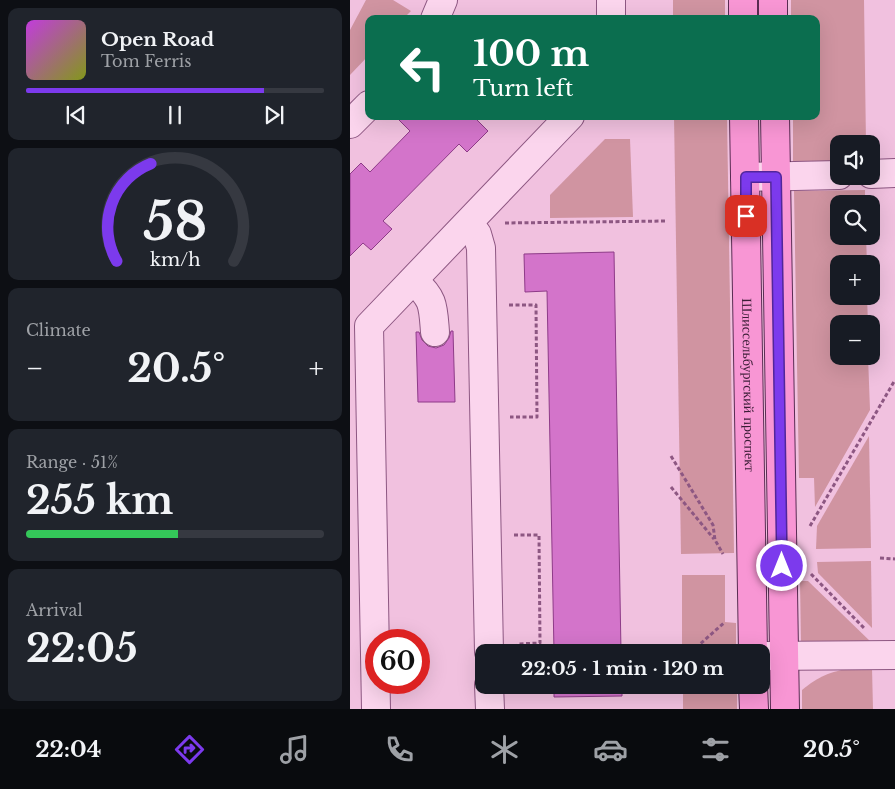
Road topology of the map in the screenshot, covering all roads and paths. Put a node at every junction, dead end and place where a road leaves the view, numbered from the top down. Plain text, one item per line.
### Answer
1 (442, 0) edge
2 (611, 0) edge
3 (742, 0) edge
4 (773, 0) edge
5 (436, 15) edge
6 (612, 15) edge
7 (743, 15) edge
8 (774, 15) edge
9 (365, 109) edge
10 (566, 120) edge
11 (744, 120) edge
12 (775, 120) edge
13 (350, 124) edge
14 (895, 173) edge
15 (880, 174) edge
16 (830, 175) edge
17 (746, 177) junction
18 (776, 177) junction
19 (667, 221) dead end
20 (469, 224) junction
21 (414, 281) junction
22 (482, 306) junction
23 (435, 332) dead end
24 (360, 351) edge
25 (895, 380) edge
26 (484, 418) junction
27 (671, 456) dead end
28 (671, 487) dead end
29 (808, 529) dead end
30 (487, 535) junction
31 (715, 540) junction
32 (725, 557) dead end
33 (880, 558) dead end
34 (895, 559) edge
35 (810, 573) dead end
36 (732, 617) dead end
37 (868, 631) dead end
38 (489, 644) edge
39 (530, 644) edge
40 (700, 644) edge
41 (753, 644) edge
42 (895, 655) edge
43 (772, 656) edge
44 (489, 694) edge
45 (753, 694) edge
46 (376, 709) edge
47 (490, 709) edge
48 (754, 709) edge
49 (785, 709) edge

1 - 5 lane
2 - 6 lane
3 - 7 main road
4 - 8 main road
9 - 13 lane
10 - 20 lane
11 - 17 main road, Шлиссельбургский проспект
12 - 18 main road
14 - 15 lane
16 - 18 lane
17 - 18 lane
17 - 41 main road, Шлиссельбургский проспект
18 - 43 main road
19 - 20 path
20 - 21 lane
20 - 22 lane
21 - 23 lane
21 - 24 lane
22 - 26 lane
22 - 26 path
24 - 46 lane
25 - 29 path
26 - 30 lane
27 - 31 path
28 - 31 path
30 - 38 lane
30 - 39 path
31 - 32 path
33 - 34 path
35 - 37 path
36 - 40 path
42 - 43 lane
43 - 49 main road
44 - 47 lane
45 - 48 main road

